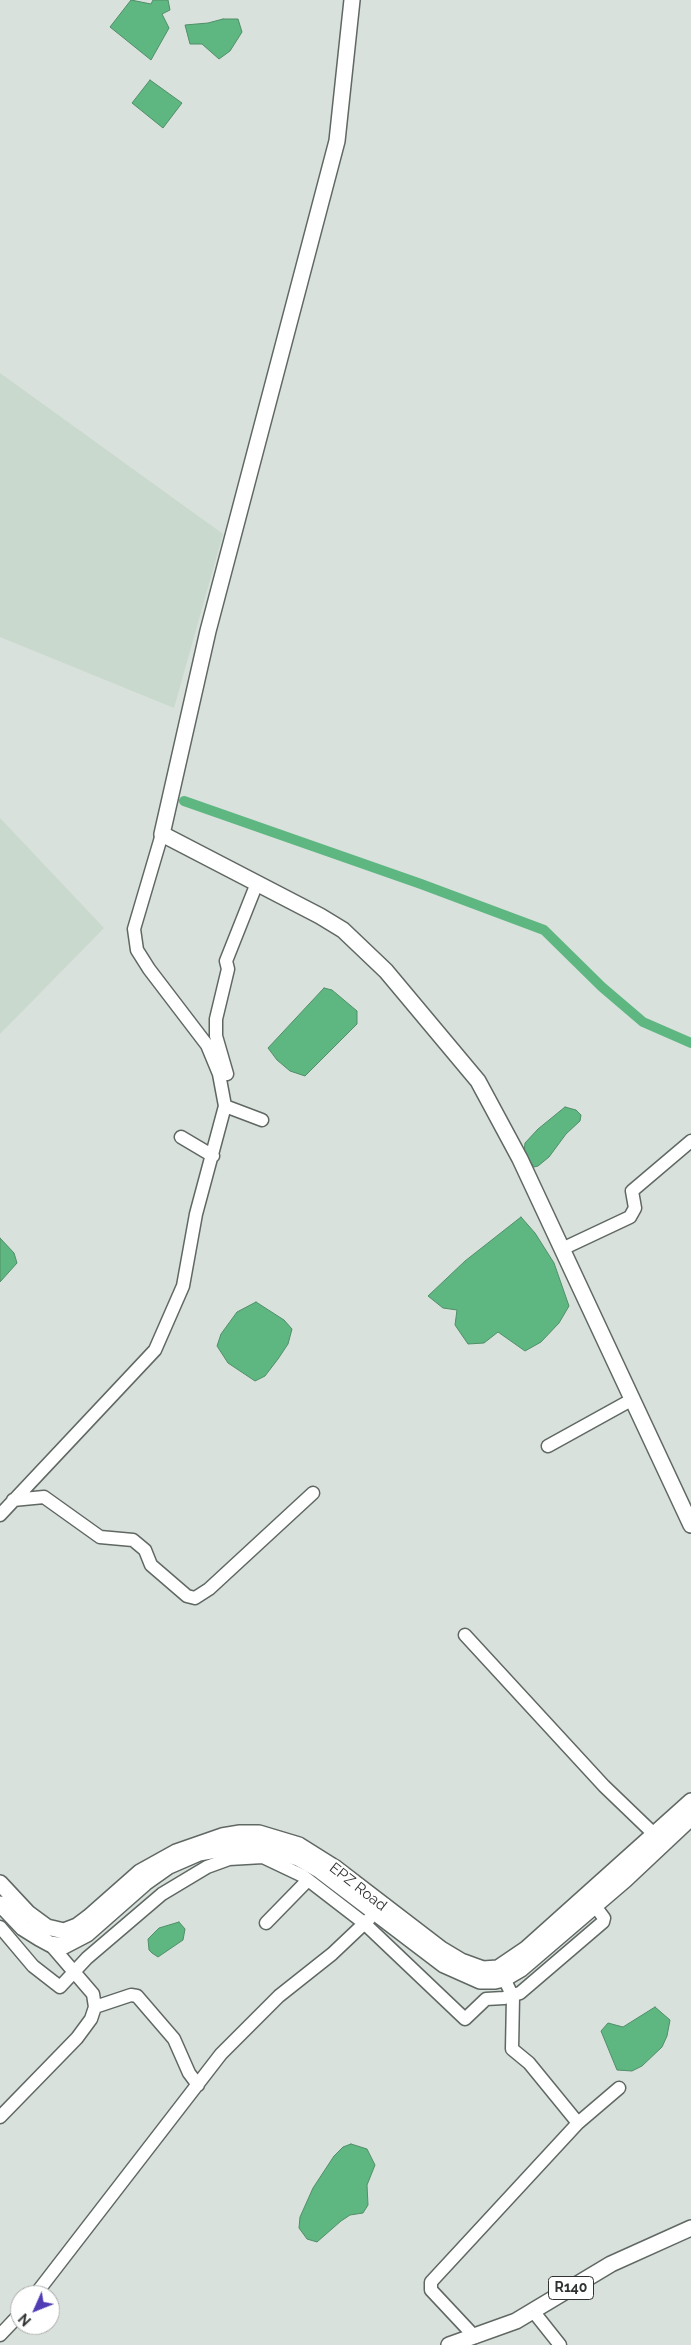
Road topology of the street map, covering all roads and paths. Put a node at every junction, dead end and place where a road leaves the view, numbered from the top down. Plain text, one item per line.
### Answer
1 (352, 0) edge
2 (162, 834) junction
3 (257, 883) junction
4 (228, 1107) junction
5 (262, 1120) dead end
6 (181, 1137) dead end
7 (691, 1141) edge
8 (213, 1156) junction
9 (562, 1249) junction
10 (632, 1399) junction
11 (548, 1446) dead end
12 (313, 1493) dead end
13 (13, 1500) junction
14 (0, 1515) edge
15 (691, 1525) edge
16 (465, 1636) dead end
17 (691, 1801) edge
18 (691, 1818) edge
19 (654, 1835) junction
20 (621, 1875) junction
21 (308, 1880) junction
22 (0, 1883) edge
23 (0, 1904) edge
24 (595, 1906) junction
25 (373, 1913) junction
26 (266, 1923) dead end
27 (0, 1927) edge
28 (50, 1944) junction
29 (76, 1971) junction
30 (501, 1973) junction
31 (513, 1997) junction
32 (95, 2007) junction
33 (198, 2085) junction
34 (619, 2088) dead end
35 (0, 2117) edge
36 (578, 2123) junction
37 (691, 2228) edge
38 (691, 2237) edge
39 (43, 2285) edge
40 (536, 2315) junction
41 (10, 2324) edge
42 (0, 2335) edge
43 (477, 2341) edge
44 (449, 2345) edge
45 (560, 2345) edge

1 - 2 main road
2 - 3 main road
2 - 4 street
3 - 4 street
3 - 9 main road
4 - 5 street
4 - 8 street
6 - 8 street
7 - 9 street
8 - 13 street
9 - 10 main road
10 - 11 street
10 - 15 main road
12 - 13 street
13 - 14 street
16 - 19 street
17 - 19 main road
18 - 20 main road
19 - 20 main road
20 - 24 main road
20 - 30 main road
21 - 25 street
21 - 26 street
21 - 29 street
22 - 25 main road, EPZ Road
23 - 28 main road
24 - 30 main road
24 - 31 street
25 - 28 main road, EPZ Road
25 - 30 main road, EPZ Road
25 - 31 street
25 - 33 street
27 - 29 street
28 - 29 street
29 - 32 street
30 - 31 street
31 - 36 street
32 - 33 street
32 - 35 street
33 - 39 street
34 - 36 street
36 - 43 street
37 - 40 main road, R140
38 - 40 main road, R140
40 - 43 main road, R140
40 - 45 street
41 - 42 street
43 - 44 main road, R140

